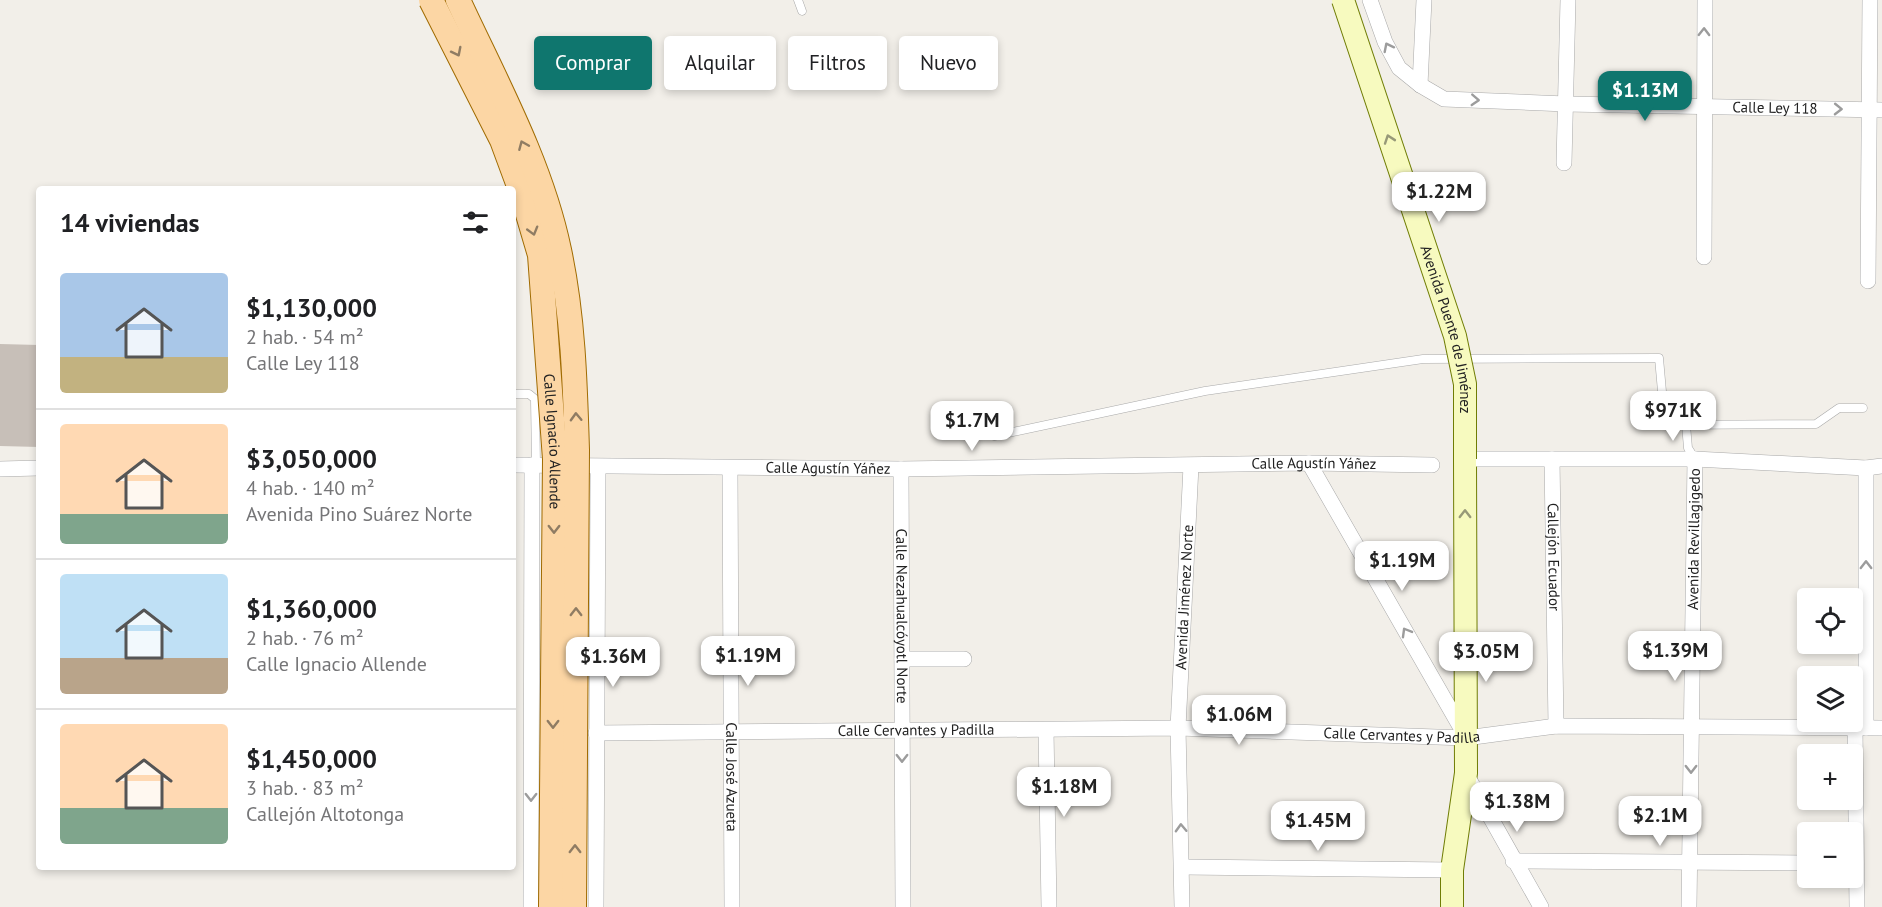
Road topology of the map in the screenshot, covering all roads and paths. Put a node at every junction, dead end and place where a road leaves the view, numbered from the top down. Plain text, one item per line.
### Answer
1 (430, 0) edge
2 (458, 0) edge
3 (798, 0) edge
4 (1343, 0) edge
5 (1370, 0) edge
6 (1424, 0) edge
7 (1568, 0) edge
8 (1705, 0) edge
9 (1870, 0) edge
10 (802, 10) dead end
11 (1420, 85) junction
12 (1566, 104) junction
13 (1703, 107) junction
14 (1875, 110) edge
15 (1564, 163) dead end
16 (1704, 257) dead end
17 (1868, 280) dead end
18 (516, 394) edge
19 (1863, 408) dead end
20 (1686, 425) junction
21 (994, 436) dead end
22 (1465, 459) junction
23 (1552, 459) junction
24 (1695, 459) junction
25 (1309, 463) junction
26 (516, 465) edge
27 (534, 465) junction
28 (1432, 465) dead end
29 (1191, 466) junction
30 (1882, 466) edge
31 (36, 468) edge
32 (598, 468) junction
33 (730, 468) junction
34 (1866, 468) junction
35 (0, 469) edge
36 (901, 469) junction
37 (964, 658) dead end
38 (902, 659) junction
39 (1861, 666) edge
40 (1556, 726) junction
41 (1691, 726) junction
42 (1797, 727) edge
43 (1178, 728) junction
44 (1863, 728) edge
45 (1882, 728) edge
46 (1046, 730) junction
47 (902, 731) junction
48 (731, 732) junction
49 (1860, 732) edge
50 (596, 734) junction
51 (1466, 738) junction
52 (1466, 773) junction
53 (1856, 822) edge
54 (1513, 861) junction
55 (1797, 862) edge
56 (1690, 863) junction
57 (1183, 867) junction
58 (1452, 870) junction
59 (1856, 888) edge
60 (531, 907) edge
61 (551, 907) edge
62 (574, 907) edge
63 (596, 907) edge
64 (732, 907) edge
65 (903, 907) edge
66 (1049, 907) edge
67 (1182, 907) edge
68 (1452, 907) edge
69 (1541, 907) edge
70 (1689, 907) edge
71 (1857, 907) edge

1 -> 61 main road, Calle Ignacio Allende, bridge
62 -> 2 main road, Calle Ignacio Allende, bridge
3 - 10 lane
22 -> 4 street, Avenida Puente de Jiménez, bridge
11 -> 5 street, Calle Ley 118
6 - 11 street
7 - 12 street
13 -> 8 street
9 - 14 street
11 -> 12 street, Calle Ley 118
12 - 13 street, Calle Ley 118
12 - 15 street
13 -> 14 street, Calle Ley 118
13 - 16 street
14 - 17 street
18 - 27 lane
19 - 20 lane
20 - 21 lane
20 - 24 lane
22 - 23 street
51 -> 22 street, Avenida Puente de Jiménez
23 - 24 street
23 - 40 street, Callejón Ecuador
24 - 34 street
24 - 41 street, Avenida Revillagigedo
25 - 28 street, Calle Agustín Yáñez
25 - 29 street, Calle Agustín Yáñez
51 -> 25 street
26 - 27 street, Calle Agustín Yáñez
27 - 32 street, Calle Agustín Yáñez
27 -> 60 street, Calle Ignacio Allende
29 - 36 street, Calle Agustín Yáñez
29 - 43 street, Avenida Jiménez Norte
30 - 34 street
31 - 35 street
32 - 33 street, Calle Agustín Yáñez
32 - 50 street
33 - 36 street, Calle Agustín Yáñez
33 - 48 street, Calle José Azueta
39 -> 34 street
36 - 38 street, Calle Nezahualcóyotl Norte
37 - 38 street
38 - 47 street, Calle Nezahualcóyotl Norte
40 - 41 street, Calle Cervantes y Padilla
40 - 51 street, Calle Cervantes y Padilla
41 - 42 street, Calle Cervantes y Padilla
41 -> 56 street, Avenida Revillagigedo
43 - 46 street, Calle Cervantes y Padilla
43 - 51 street, Calle Cervantes y Padilla
57 -> 43 street, Avenida Jiménez Norte
44 - 45 street, Calle Cervantes y Padilla
46 - 47 street, Calle Cervantes y Padilla
46 - 66 street
47 - 48 street, Calle Cervantes y Padilla
47 -> 65 street, Calle Nezahualcóyotl Norte
48 - 50 street, Calle Cervantes y Padilla
48 - 64 street, Calle José Azueta
49 - 53 street
50 - 63 street
51 - 52 street, Avenida Puente de Jiménez
52 - 54 street
52 - 58 street, Avenida Puente de Jiménez
54 - 56 street
54 - 69 street
55 - 56 street
56 - 70 street, Avenida Revillagigedo
57 - 58 street
57 - 67 street, Avenida Jiménez Norte
58 - 68 street, Avenida Puente de Jiménez
59 - 71 street

